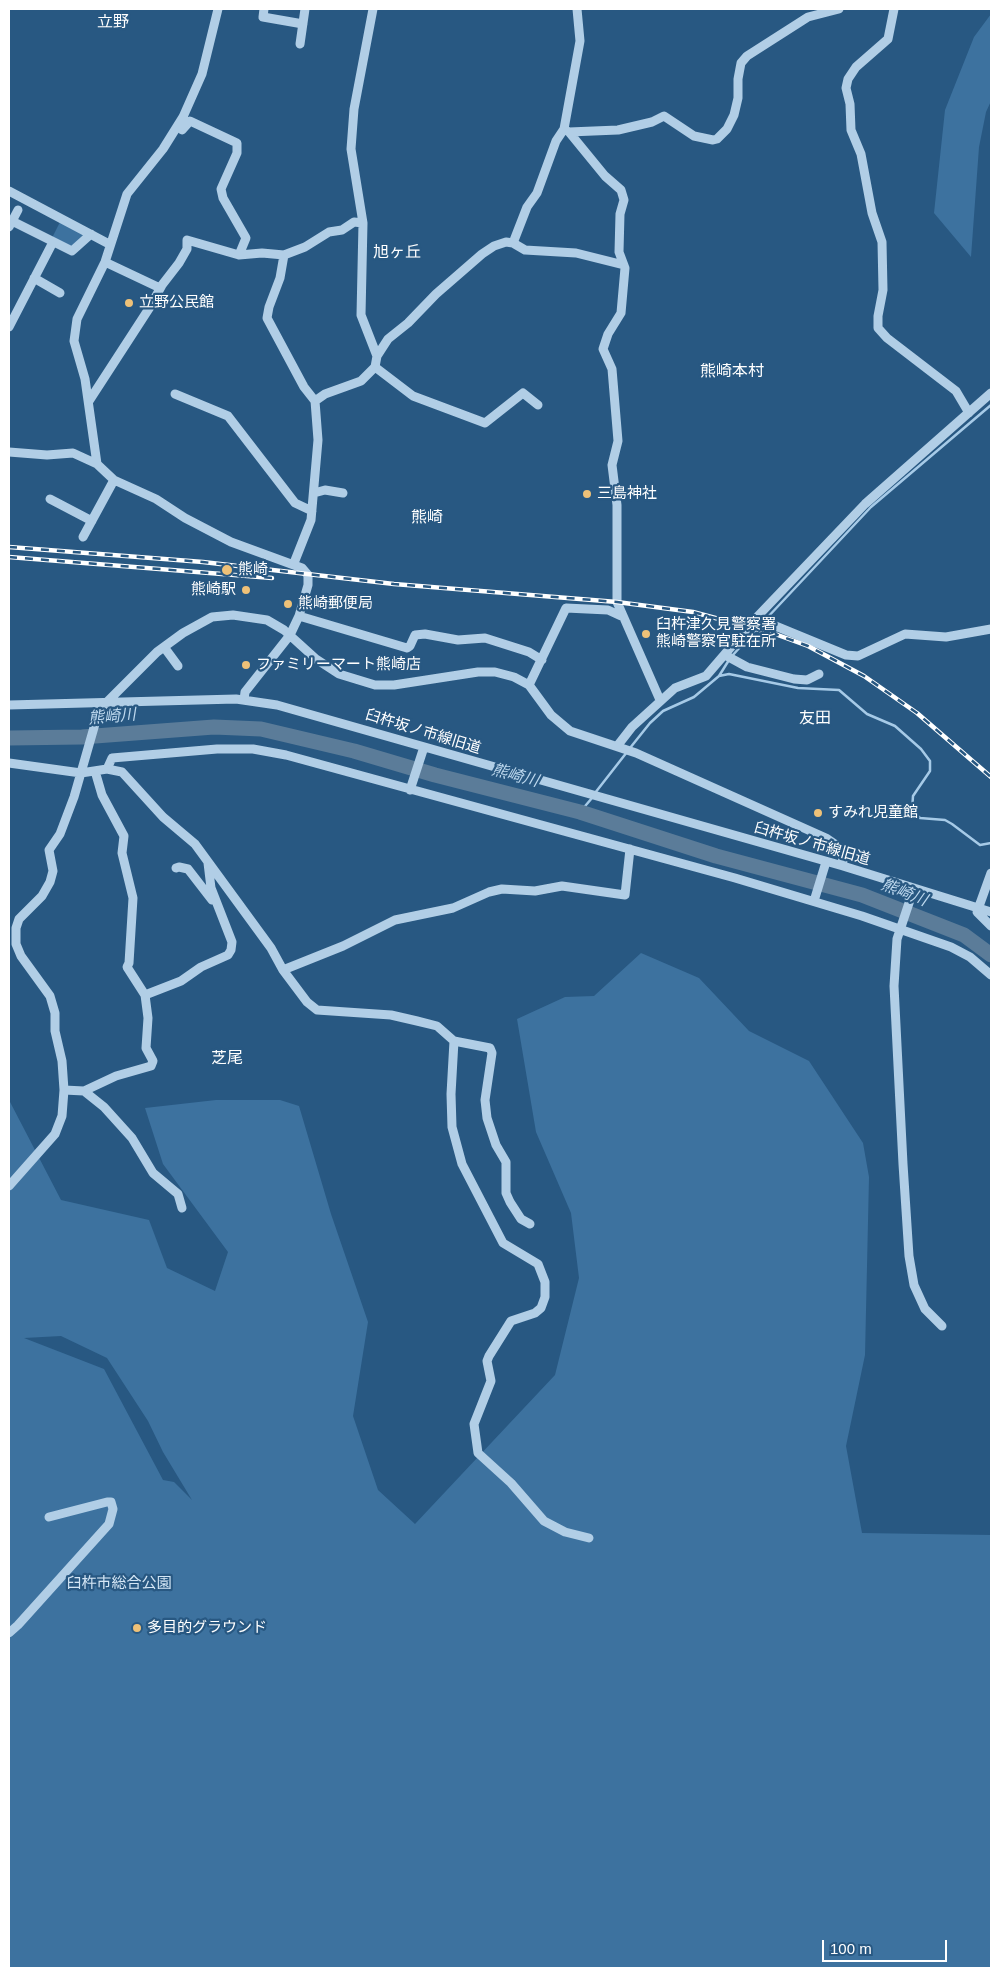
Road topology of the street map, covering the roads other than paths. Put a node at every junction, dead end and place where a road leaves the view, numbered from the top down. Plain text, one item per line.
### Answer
1 (218, 9) edge
2 (264, 9) edge
3 (305, 9) edge
4 (373, 9) edge
5 (577, 9) edge
6 (838, 9) edge
7 (894, 9) edge
8 (303, 24) junction
9 (300, 44) dead end
10 (566, 130) junction
11 (163, 149) junction
12 (9, 190) edge
13 (18, 210) dead end
14 (363, 222) junction
15 (10, 224) edge
16 (91, 234) junction
17 (53, 242) junction
18 (513, 243) junction
19 (109, 244) junction
20 (239, 255) junction
21 (284, 255) junction
22 (105, 262) junction
23 (624, 265) junction
24 (34, 278) junction
25 (160, 288) junction
26 (60, 293) dead end
27 (9, 327) edge
28 (377, 356) junction
29 (375, 367) junction
30 (991, 393) edge
31 (176, 394) dead end
32 (89, 401) junction
33 (315, 401) junction
34 (538, 405) dead end
35 (969, 413) junction
36 (9, 452) edge
37 (97, 464) junction
38 (114, 480) junction
39 (314, 493) junction
40 (343, 494) dead end
41 (50, 499) dead end
42 (312, 511) junction
43 (92, 521) junction
44 (83, 537) dead end
45 (294, 563) junction
46 (299, 616) junction
47 (621, 616) junction
48 (761, 620) junction
49 (991, 629) edge
50 (290, 635) junction
51 (166, 648) junction
52 (728, 658) junction
53 (542, 660) junction
54 (178, 666) dead end
55 (819, 674) dead end
56 (529, 686) junction
57 (244, 700) junction
58 (660, 700) junction
59 (106, 702) junction
60 (9, 705) edge
61 (620, 746) junction
62 (423, 749) junction
63 (9, 763) edge
64 (107, 769) junction
65 (95, 771) junction
66 (81, 773) junction
67 (410, 789) junction
68 (630, 849) junction
69 (208, 863) junction
70 (825, 865) junction
71 (843, 866) junction
72 (176, 868) dead end
73 (991, 873) edge
74 (913, 892) junction
75 (814, 900) junction
76 (217, 906) junction
77 (978, 908) junction
78 (991, 912) edge
79 (991, 926) edge
80 (900, 930) junction
81 (283, 970) junction
82 (991, 975) edge
83 (145, 995) junction
84 (454, 1041) junction
85 (64, 1090) junction
86 (84, 1091) junction
87 (9, 1186) edge
88 (182, 1208) dead end
89 (530, 1224) dead end
90 (942, 1326) dead end
91 (49, 1517) dead end
92 (589, 1538) dead end
93 (9, 1632) edge

1 - 11 street
2 - 8 street
3 - 8 street
4 - 14 street
5 - 10 street
6 - 10 street
7 - 35 street
8 - 9 street
10 - 18 street
10 - 23 street
11 - 19 street
11 - 20 street
12 - 16 street
13 - 15 street
14 - 21 street
14 - 28 street
15 - 17 street
16 - 17 street
16 - 19 street
17 - 24 street
18 - 23 street
18 - 28 street
19 - 22 street
20 - 21 street
20 - 25 street
21 - 33 street
22 - 25 street
22 - 32 street
23 - 47 street
24 - 26 street
24 - 27 street
25 - 32 street
28 - 29 street
29 - 33 street
29 - 34 street
30 - 35 street
31 - 42 street
32 - 37 street
33 - 39 street
35 - 48 street
36 - 37 street
37 - 38 street
38 - 43 street
38 - 45 street
39 - 40 street
39 - 42 street
41 - 43 street
42 - 45 street
43 - 44 street
45 - 46 street
46 - 50 street
46 - 53 street
47 - 53 street
47 - 58 street
48 - 49 street
48 - 52 street
50 - 51 street
50 - 56 street
50 - 57 street
51 - 54 street
51 - 59 street
52 - 55 street
52 - 58 street
53 - 56 street
56 - 61 street
57 - 59 street, 臼杵坂ノ市線旧道
57 - 62 street, 臼杵坂ノ市線旧道
58 - 61 street
59 - 60 street, 臼杵坂ノ市線旧道
59 - 66 street
61 - 71 street
62 - 67 street
62 - 70 street, 臼杵坂ノ市線旧道
63 - 66 street
64 - 65 street
64 - 67 street
64 - 69 street
65 - 66 street
65 - 83 street
66 - 85 street
67 - 68 street
68 - 75 street
68 - 81 street
69 - 76 street
69 - 81 street
70 - 71 street, 臼杵坂ノ市線旧道
70 - 75 street
71 - 74 street, 臼杵坂ノ市線旧道
72 - 76 street
73 - 77 street
74 - 77 street, 臼杵坂ノ市線旧道
74 - 80 street
75 - 80 street
76 - 83 street
77 - 78 street, 臼杵坂ノ市線旧道
77 - 79 street
80 - 82 street
80 - 90 street
81 - 84 street
83 - 86 street
84 - 89 street
84 - 92 street
85 - 86 street
85 - 87 street
86 - 88 street
91 - 93 street

